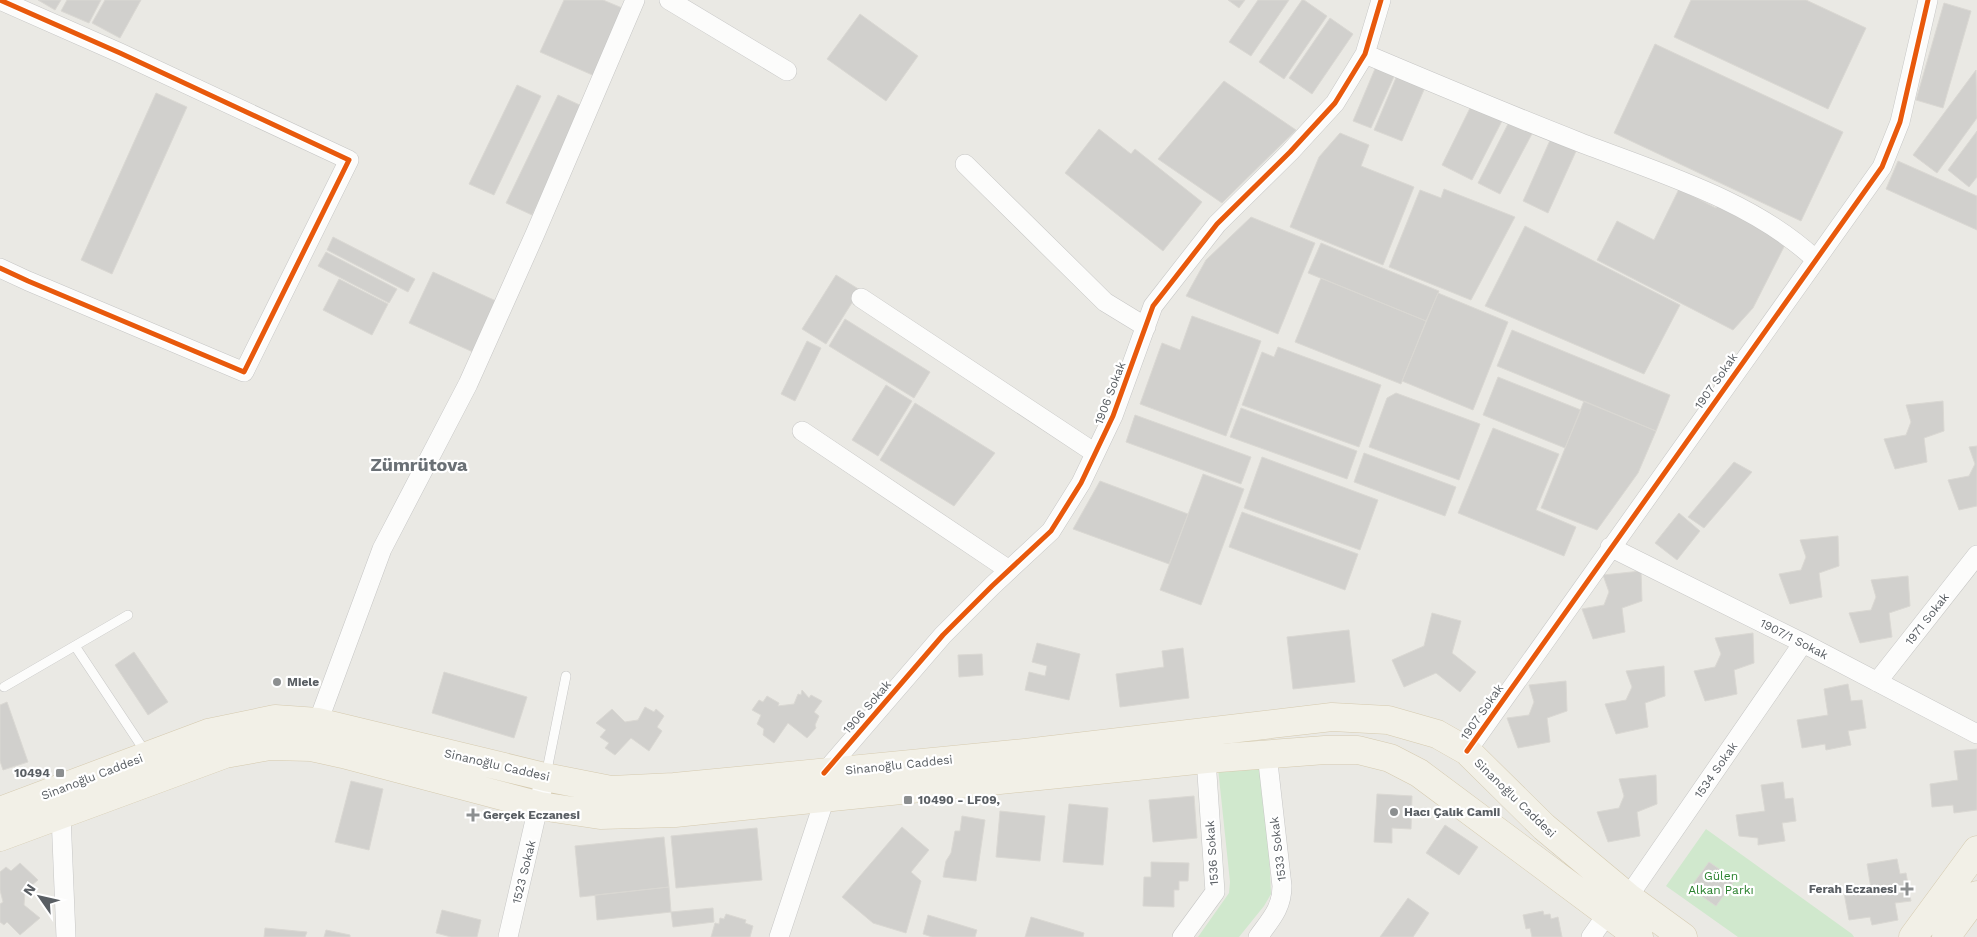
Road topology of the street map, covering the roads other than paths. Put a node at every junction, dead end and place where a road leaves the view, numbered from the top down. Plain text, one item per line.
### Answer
1 (0, 0) edge
2 (635, 0) edge
3 (668, 0) edge
4 (1380, 0) edge
5 (1928, 0) edge
6 (1365, 54) junction
7 (786, 71) dead end
8 (965, 164) dead end
9 (1815, 259) junction
10 (0, 268) edge
11 (861, 298) dead end
12 (1146, 327) junction
13 (802, 431) dead end
14 (1096, 453) junction
15 (1610, 547) junction
16 (1977, 555) edge
17 (1009, 570) junction
18 (128, 614) dead end
19 (1803, 643) junction
20 (75, 646) junction
21 (566, 676) dead end
22 (1878, 682) junction
23 (4, 687) dead end
24 (318, 722) junction
25 (1977, 734) edge
26 (1467, 750) junction
27 (1267, 754) junction
28 (148, 756) junction
29 (1206, 759) junction
30 (545, 777) junction
31 (824, 786) junction
32 (540, 806) junction
33 (0, 811) edge
34 (61, 815) junction
35 (0, 837) edge
36 (1977, 850) edge
37 (1977, 895) edge
38 (1618, 905) junction
39 (66, 937) edge
40 (508, 937) edge
41 (779, 937) edge
42 (1182, 937) edge
43 (1258, 937) edge
44 (1591, 937) edge
45 (1639, 937) edge
46 (1683, 937) edge
47 (1913, 937) edge
48 (1946, 937) edge

1 - 10 street
2 - 24 street
3 - 7 street
4 - 6 street, 1906 Sokak
5 - 9 street, 1907 Sokak
6 - 9 street
6 - 12 street, 1906 Sokak
8 - 12 street
9 - 15 street, 1907 Sokak
11 - 14 street
12 - 14 street, 1906 Sokak
13 - 17 street
14 - 17 street, 1906 Sokak
15 - 19 street, 1907/1 Sokak
15 - 26 street, 1907 Sokak
16 - 22 street, 1971 Sokak
17 - 31 street, 1906 Sokak
18 - 20 lane
19 - 22 street, 1907/1 Sokak
19 - 38 street, 1534 Sokak
20 - 23 lane
20 - 28 lane
21 - 30 lane
22 - 25 street, 1907/1 Sokak
24 - 28 main road, Si̇nanoğlu Caddesi
24 - 30 main road, Si̇nanoğlu Caddesi
26 - 31 main road, Si̇nanoğlu Caddesi
26 - 38 main road, Si̇nanoğlu Caddesi
27 - 29 main road, Si̇nanoğlu Caddesi
27 - 38 main road, Si̇nanoğlu Caddesi
27 - 43 street, 1533 Sokak
28 - 33 main road, Si̇nanoğlu Caddesi
29 - 31 main road, Si̇nanoğlu Caddesi
29 - 42 street, 1536 Sokak
30 - 31 main road, Si̇nanoğlu Caddesi
30 - 32 street, 1523 Sokak
31 - 32 main road, Si̇nanoğlu Caddesi
31 - 41 street
32 - 34 main road, Si̇nanoğlu Caddesi
32 - 40 street, 1523 Sokak
34 - 35 main road, Si̇nanoğlu Caddesi
34 - 39 street
36 - 47 main road
37 - 48 main road
38 - 44 street, 1534 Sokak
38 - 45 main road, Si̇nanoğlu Caddesi
38 - 46 main road, Si̇nanoğlu Caddesi

